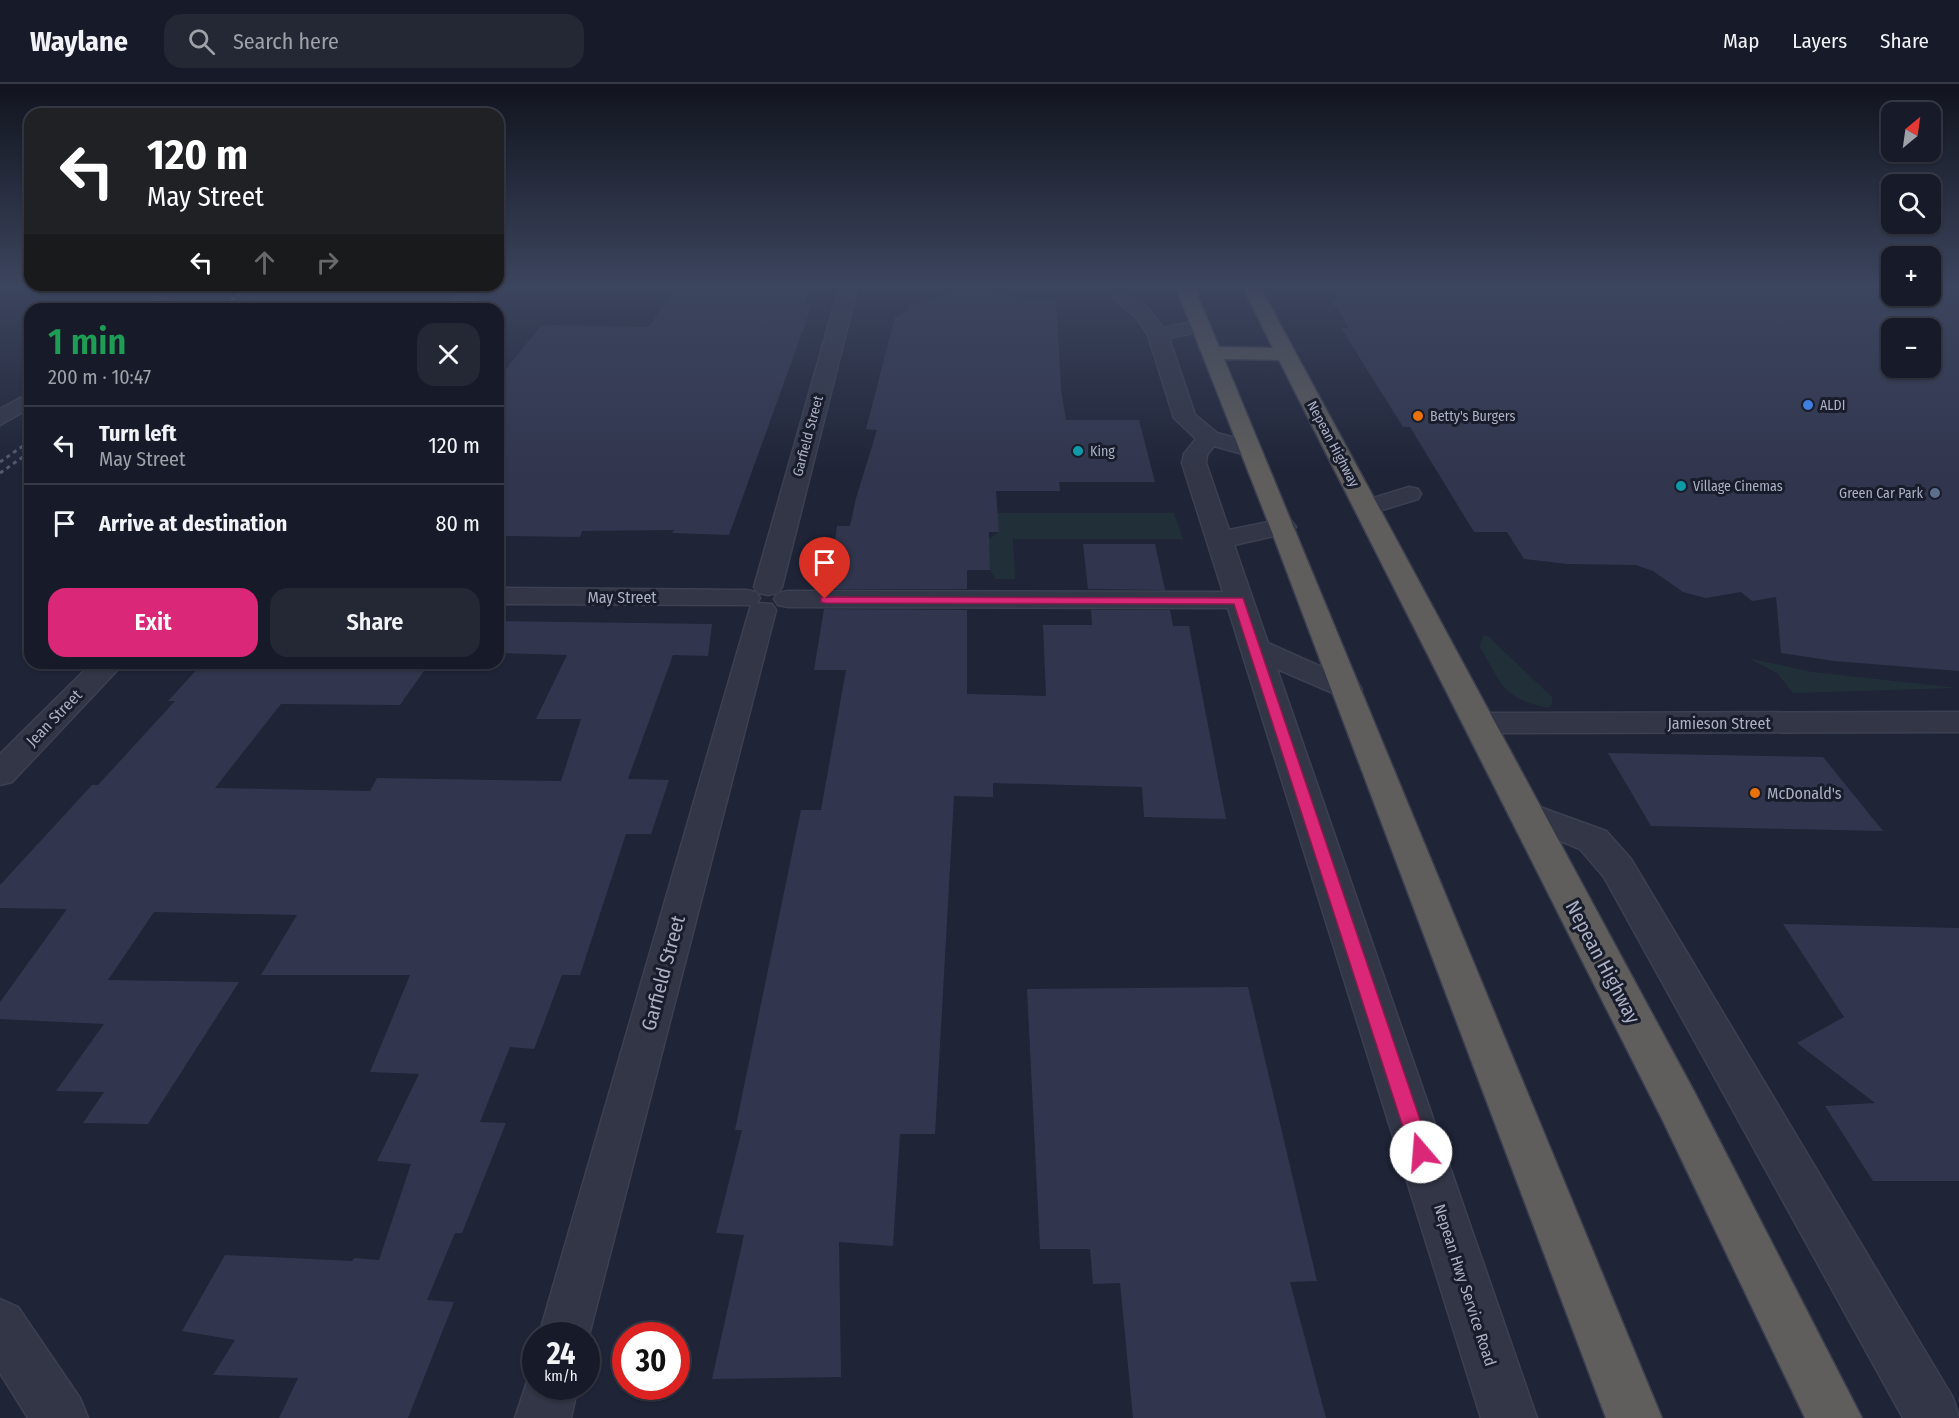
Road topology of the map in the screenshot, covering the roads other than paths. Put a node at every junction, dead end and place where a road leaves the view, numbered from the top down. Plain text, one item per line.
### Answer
1 (833, 347) edge
2 (1162, 347) edge
3 (1210, 347) edge
4 (1282, 347) edge
5 (1213, 353) junction
6 (1286, 354) junction
7 (24, 403) edge
8 (0, 418) edge
9 (1209, 438) junction
10 (1250, 449) junction
11 (1409, 494) dead end
12 (1366, 508) junction
13 (1283, 527) junction
14 (1220, 540) junction
15 (504, 596) edge
16 (766, 599) junction
17 (1239, 600) junction
18 (1254, 648) junction
19 (103, 669) edge
20 (1347, 690) junction
21 (1959, 722) edge
22 (1478, 723) junction
23 (0, 774) edge
24 (1526, 814) junction
25 (569, 1322) edge
26 (0, 1325) edge
27 (548, 1400) edge
28 (60, 1418) edge
29 (543, 1418) edge
30 (1509, 1418) edge
31 (1634, 1418) edge
32 (1834, 1418) edge
33 (1933, 1418) edge

1 - 16 street, Garfield Street
2 - 9 street
3 - 5 highway
4 - 6 highway, Nepean Highway
5 - 6 highway
5 - 10 highway
6 - 12 highway, Nepean Highway
7 - 8 street
9 - 10 street
9 - 14 street, Nepean Hwy Service Road
10 - 13 highway
11 - 12 street, Nepean Highway
12 - 22 highway, Nepean Highway
13 - 14 street
13 - 20 highway
14 - 17 street, Nepean Hwy Service Road
15 - 16 street, May Street
16 - 17 street, May Street
16 - 25 street, Garfield Street
17 - 18 street, Nepean Hwy Service Road
18 - 20 street
18 - 30 street, Nepean Hwy Service Road
19 - 23 street, Jean Street
20 - 31 highway
21 - 22 street, Jamieson Street
22 - 24 highway, Nepean Highway
24 - 32 highway, Nepean Highway
24 - 33 street
26 - 28 street
27 - 29 street

